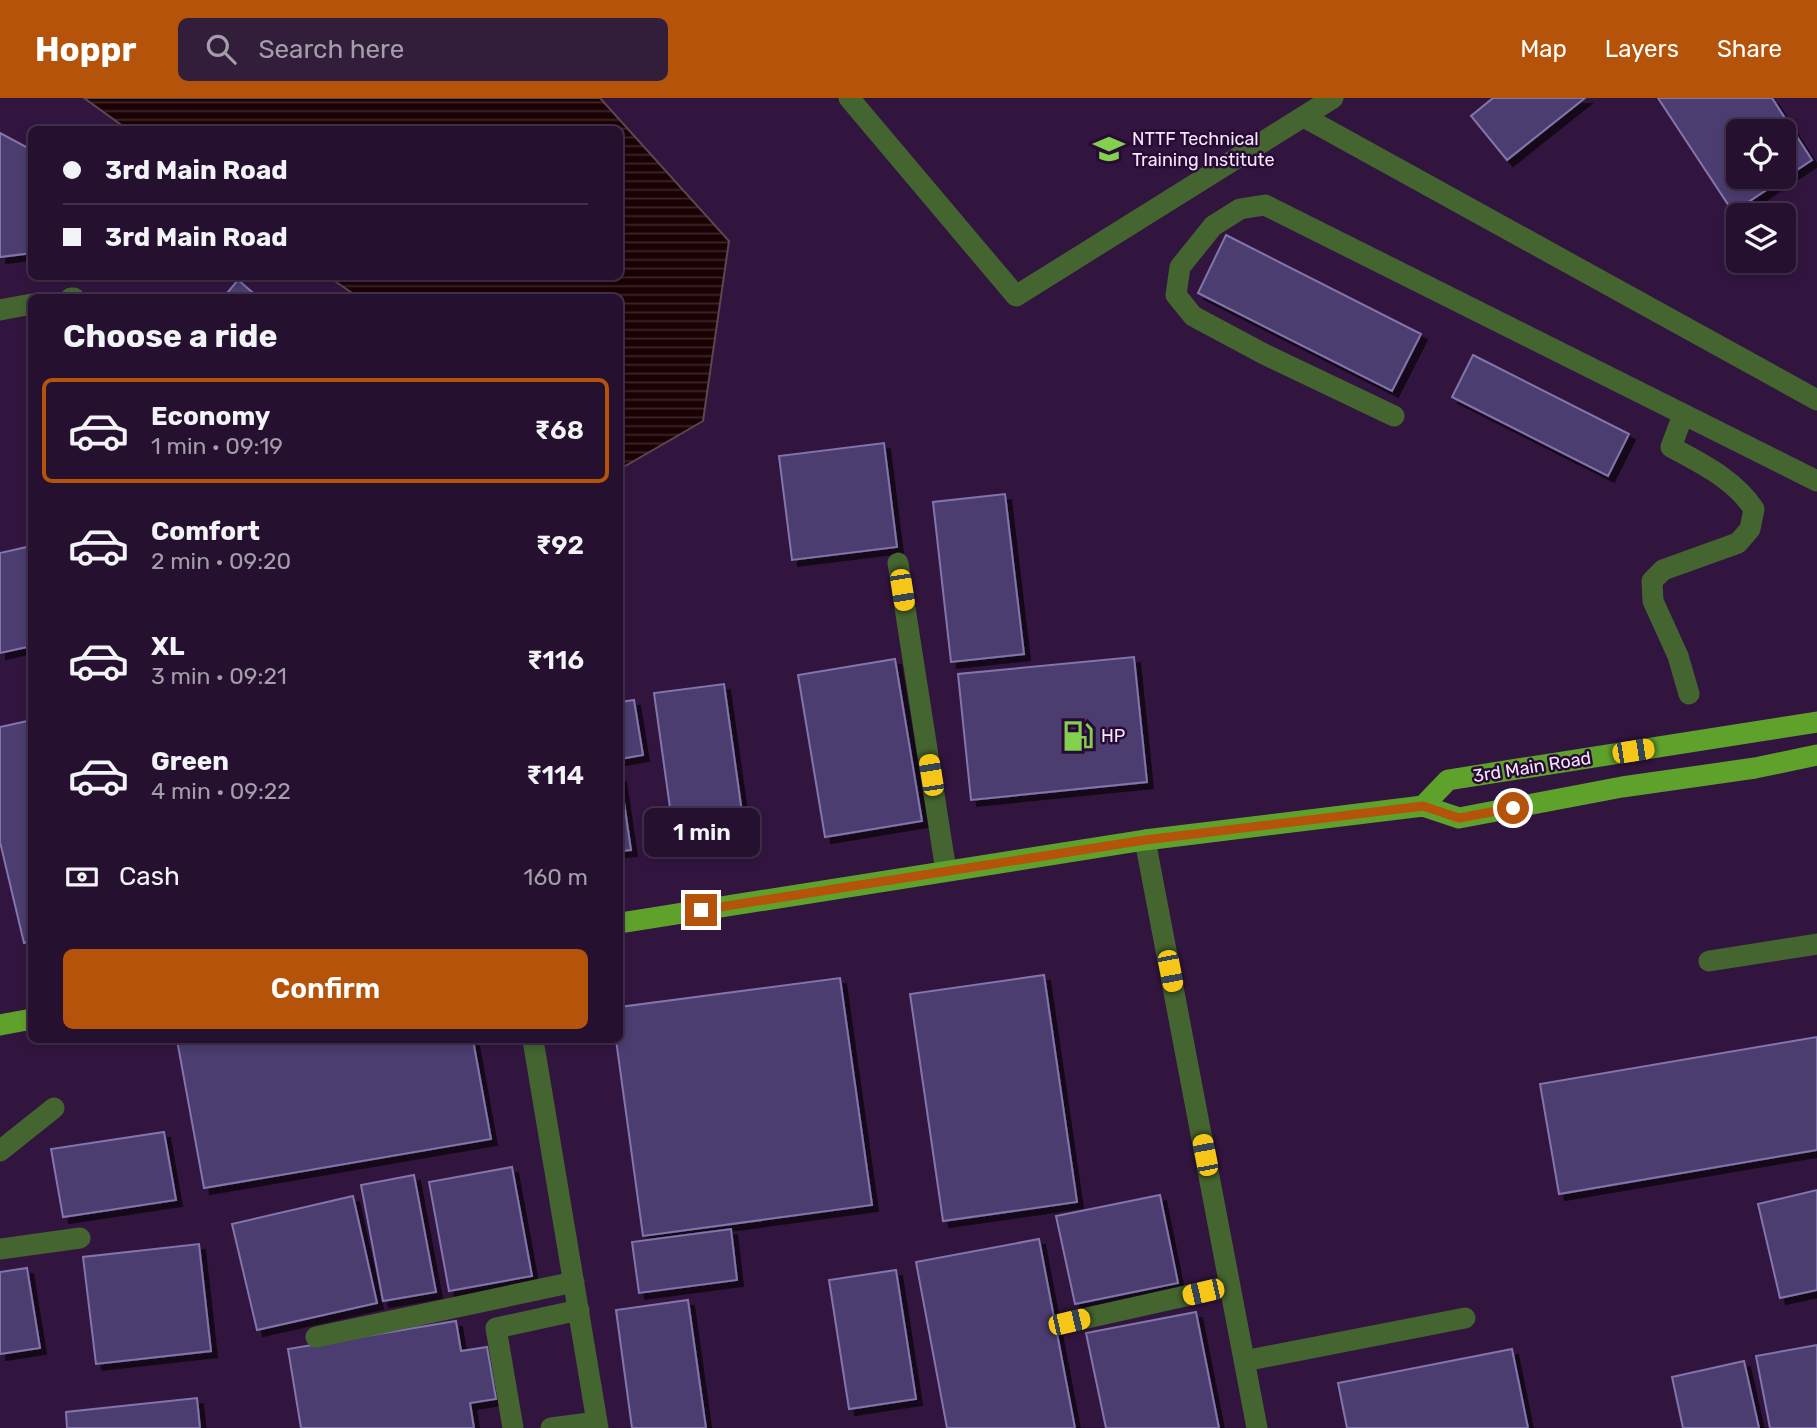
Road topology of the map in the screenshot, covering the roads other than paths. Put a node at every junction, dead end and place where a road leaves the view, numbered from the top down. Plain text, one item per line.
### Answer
1 (849, 98) edge
2 (1333, 98) edge
3 (1304, 117) junction
4 (28, 305) edge
5 (0, 310) edge
6 (1817, 400) edge
7 (1683, 415) junction
8 (1394, 416) dead end
9 (1817, 481) edge
10 (898, 563) dead end
11 (1689, 694) dead end
12 (1817, 722) edge
13 (1817, 755) edge
14 (1423, 806) junction
15 (1145, 840) junction
16 (946, 871) junction
17 (623, 923) edge
18 (1817, 944) edge
19 (1709, 961) dead end
20 (28, 1020) edge
21 (0, 1025) edge
22 (534, 1043) edge
23 (54, 1108) dead end
24 (0, 1151) edge
25 (80, 1238) dead end
26 (0, 1249) edge
27 (574, 1282) junction
28 (1230, 1286) junction
29 (579, 1310) junction
30 (1465, 1318) dead end
31 (1069, 1322) dead end
32 (316, 1337) dead end
33 (1244, 1361) junction
34 (598, 1425) edge
35 (513, 1428) edge
36 (551, 1428) edge
37 (1257, 1428) edge

1 - 3 street
2 - 3 street
3 - 6 street
4 - 5 street
7 - 8 street
7 - 9 street
7 - 11 street
10 - 16 street
12 - 14 main road, 3rd Main Road
13 - 14 main road, 3rd Main Road
14 - 15 main road, 3rd Main Road
15 - 16 main road, 3rd Main Road
15 - 28 street
16 - 17 main road, 3rd Main Road
18 - 19 street
20 - 21 main road
22 - 27 street
23 - 24 street
25 - 26 street
27 - 29 street
27 - 32 street
28 - 31 street
28 - 33 street
29 - 34 street
29 - 35 street
30 - 33 street
33 - 37 street
34 - 36 street

